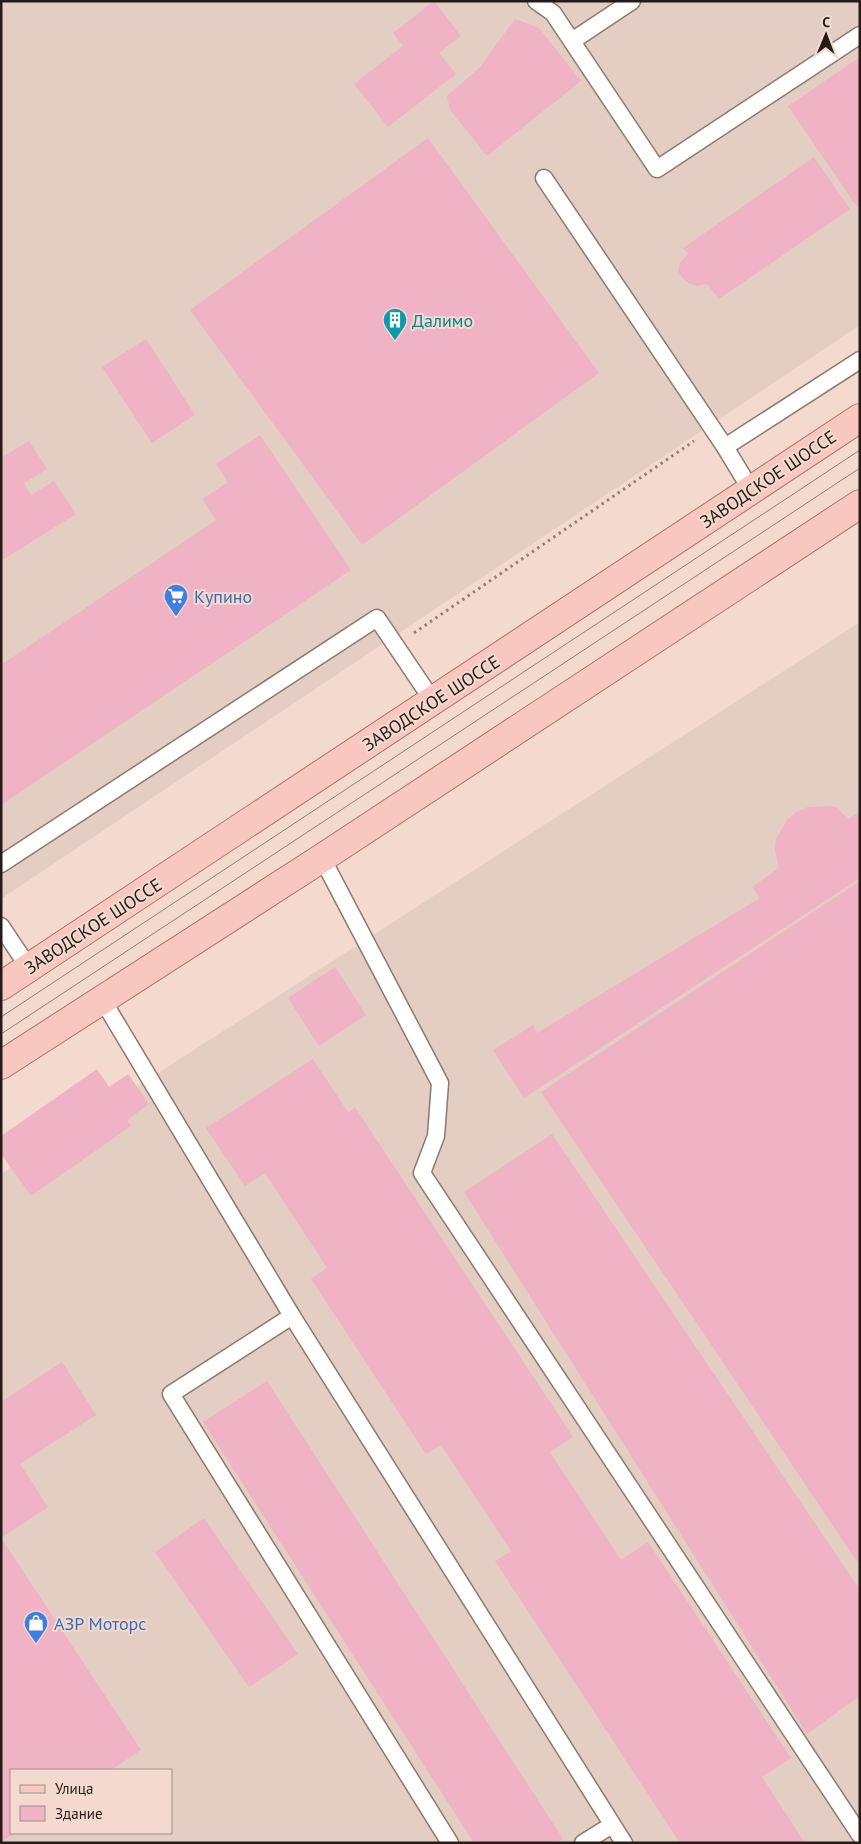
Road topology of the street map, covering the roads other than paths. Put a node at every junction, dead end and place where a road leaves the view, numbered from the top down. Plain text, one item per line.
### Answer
1 (536, 1) edge
2 (632, 1) edge
3 (860, 35) edge
4 (572, 41) junction
5 (544, 178) dead end
6 (860, 360) edge
7 (860, 418) edge
8 (725, 447) junction
9 (751, 490) junction
10 (860, 504) edge
11 (432, 701) junction
12 (322, 858) junction
13 (1, 864) edge
14 (1, 926) edge
15 (30, 968) junction
16 (1, 986) edge
17 (102, 999) junction
18 (1, 1065) edge
19 (292, 1316) junction
20 (612, 1825) junction
21 (860, 1835) edge
22 (450, 1843) edge
23 (583, 1843) edge
24 (624, 1843) edge

1 - 4 lane
2 - 4 lane
3 - 4 lane
5 - 8 lane
6 - 8 lane
7 - 9 main road, ЗАВОДСКОЕ ШОССЕ
8 - 9 lane
9 - 11 main road, ЗАВОДСКОЕ ШОССЕ
10 - 12 main road
11 - 13 lane
11 - 15 main road, ЗАВОДСКОЕ ШОССЕ
12 - 17 main road
12 - 21 lane
14 - 15 lane
15 - 16 main road, ЗАВОДСКОЕ ШОССЕ
17 - 18 main road
17 - 19 lane
19 - 20 lane
19 - 22 lane
20 - 23 lane
20 - 24 lane

